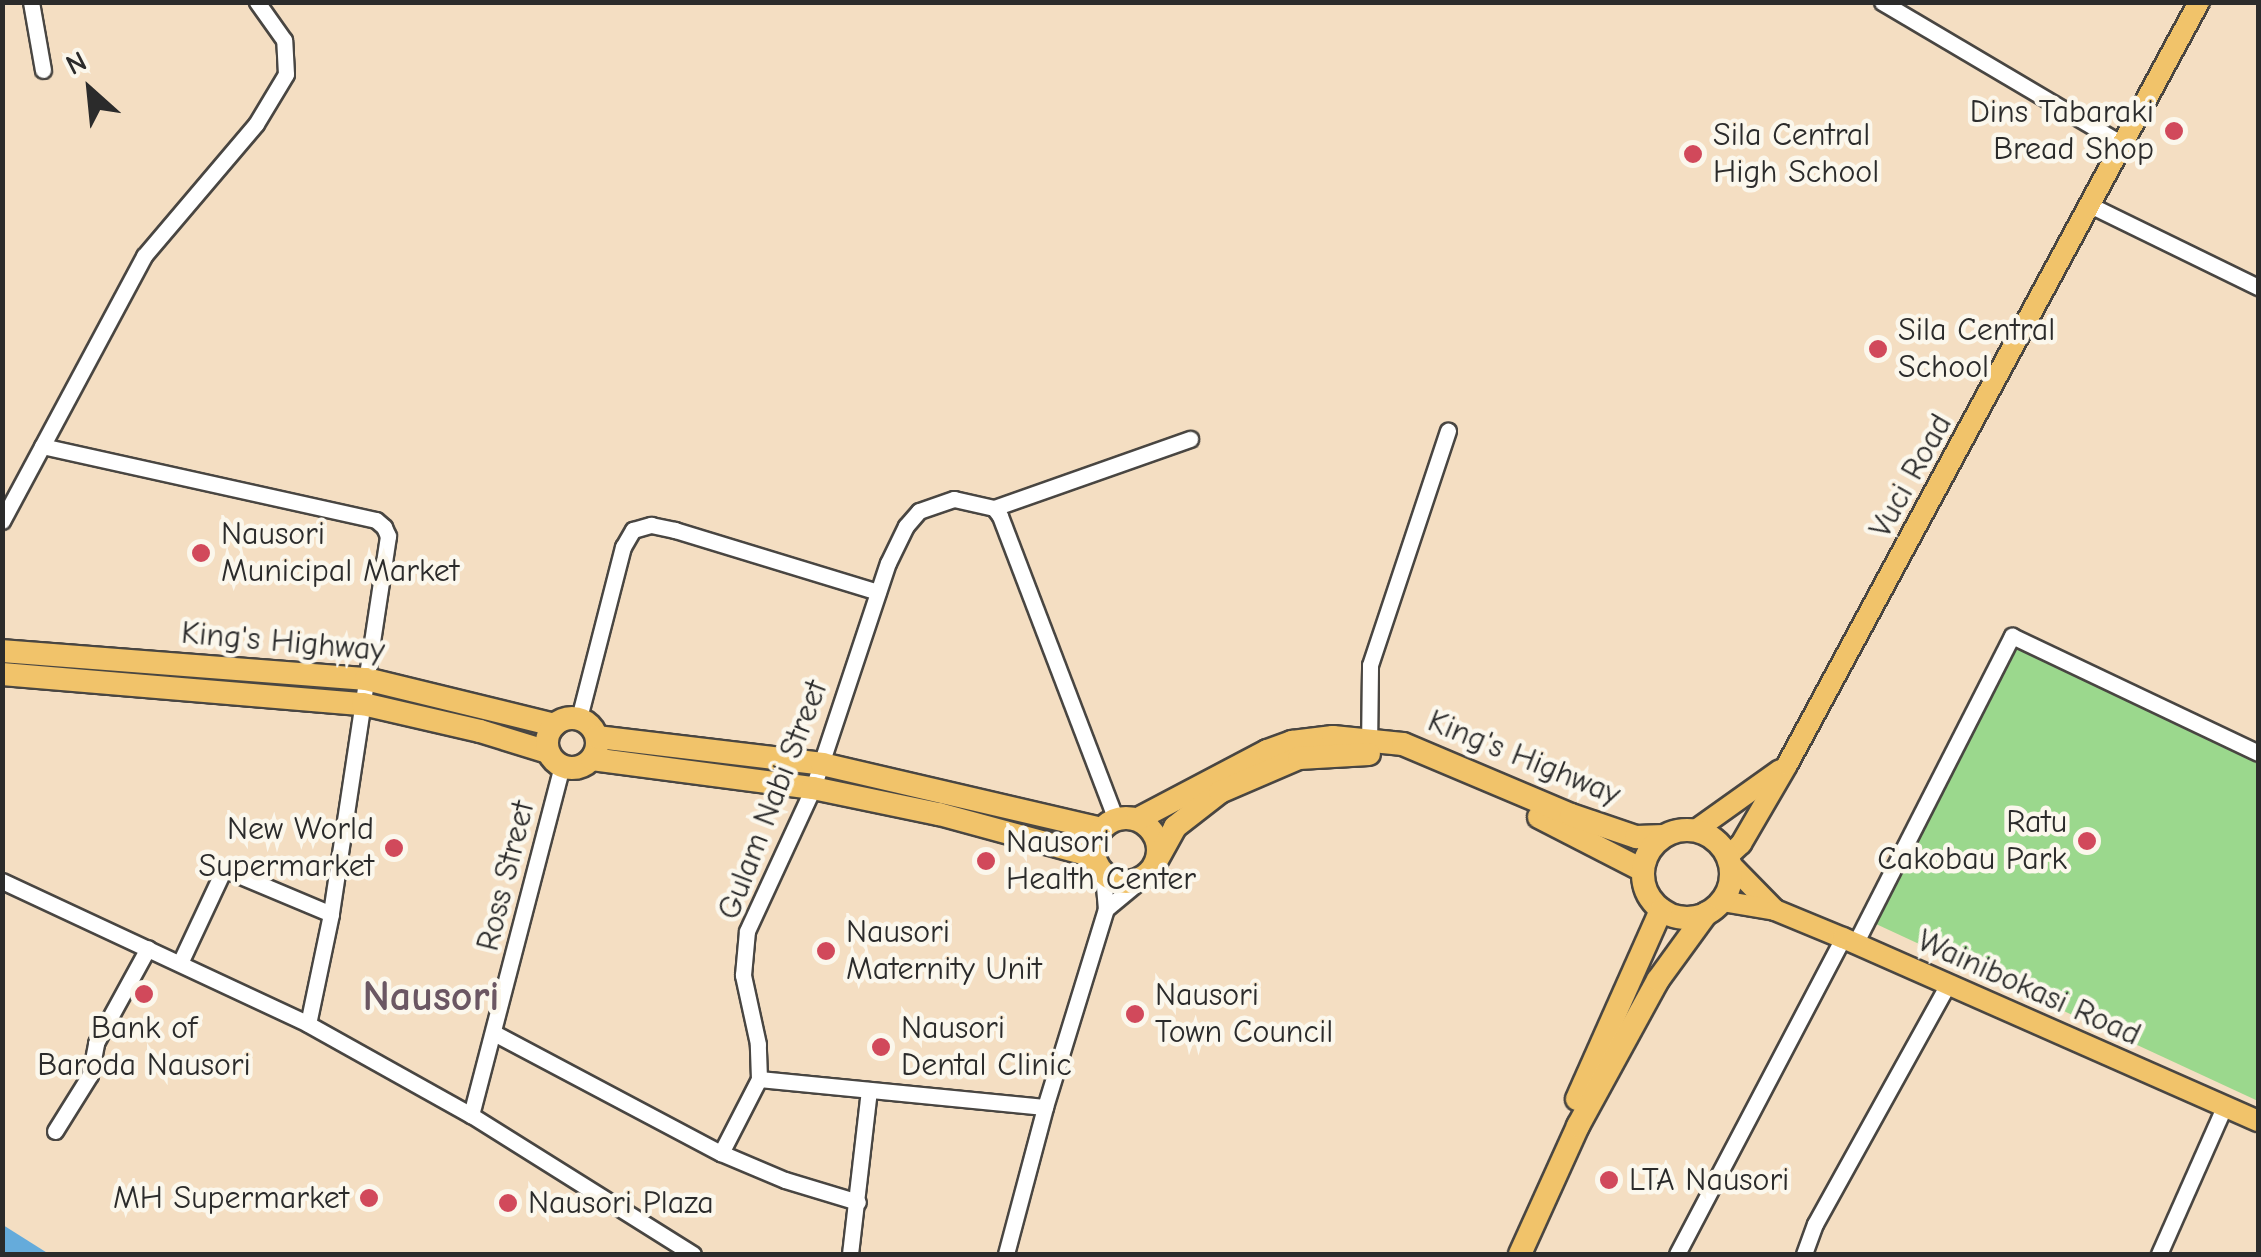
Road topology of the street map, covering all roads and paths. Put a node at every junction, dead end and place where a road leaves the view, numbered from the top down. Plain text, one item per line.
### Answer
1 (31, 2) edge
2 (257, 2) edge
3 (1882, 2) edge
4 (2199, 2) edge
5 (43, 70) dead end
6 (2124, 146) junction
7 (2092, 206) junction
8 (2258, 287) edge
9 (1448, 431) dead end
10 (1190, 439) dead end
11 (42, 446) junction
12 (994, 508) junction
13 (2, 521) edge
14 (878, 592) junction
15 (2, 651) edge
16 (2, 674) edge
17 (366, 679) junction
18 (362, 704) junction
19 (579, 718) junction
20 (554, 725) junction
21 (1369, 747) junction
22 (595, 748) junction
23 (2258, 753) edge
24 (555, 759) junction
25 (822, 764) junction
26 (1787, 765) junction
27 (813, 788) junction
28 (1118, 822) junction
29 (1696, 830) junction
30 (1664, 836) junction
31 (1158, 860) junction
32 (1729, 860) junction
33 (1098, 864) junction
34 (1642, 870) junction
35 (1142, 879) junction
36 (2, 881) edge
37 (1714, 908) junction
38 (1106, 909) junction
39 (1661, 910) junction
40 (1775, 910) junction
41 (331, 914) junction
42 (1849, 941) junction
43 (148, 948) junction
44 (180, 963) junction
45 (1947, 986) junction
46 (308, 1024) junction
47 (494, 1033) junction
48 (759, 1080) junction
49 (870, 1090) junction
50 (2224, 1107) junction
51 (1045, 1108) junction
52 (471, 1115) junction
53 (2258, 1121) edge
54 (55, 1131) dead end
55 (721, 1153) junction
56 (858, 1202) junction
57 (693, 1254) edge
58 (850, 1254) edge
59 (1006, 1254) edge
60 (1506, 1254) edge
61 (1520, 1254) edge
62 (1678, 1254) edge
63 (1804, 1254) edge
64 (2159, 1254) edge

1 - 5 street
2 - 11 street
3 - 6 street
4 - 6 main road, Vuci Road
6 - 7 main road, Vuci Road
7 - 8 street
7 - 26 main road, Vuci Road
9 - 21 street
10 - 12 street
11 - 13 street
11 - 17 street
12 - 14 street, Gulam Nabi Street
12 - 28 street
14 - 19 street
14 - 25 street, Gulam Nabi Street
15 - 17 highway, King's Highway
16 - 18 highway, King's Highway
17 - 18 street
17 - 20 highway, King's Highway
18 - 24 highway, King's Highway
18 - 41 street
19 - 20 highway
19 - 22 highway
20 - 24 highway
21 - 28 highway, King's Highway
21 - 30 highway, King's Highway
21 - 31 highway, King's Highway
21 - 34 highway, King's Highway
22 - 24 highway
22 - 25 highway
22 - 27 highway
23 - 42 street
24 - 47 street, Ross Street
25 - 27 street, Gulam Nabi Street
25 - 28 highway
26 - 29 main road, Vuci Road
26 - 32 main road, Vuci Road
27 - 33 highway
27 - 48 street, Gulam Nabi Street
28 - 31 highway
28 - 33 highway
29 - 30 highway
29 - 32 highway
30 - 34 highway
31 - 35 highway
32 - 37 highway
32 - 40 main road, Wainibokasi Road
33 - 35 highway
33 - 38 street
34 - 39 highway
35 - 38 street
36 - 43 street
37 - 39 highway
37 - 40 main road, Wainibokasi Road
37 - 61 highway
38 - 51 street
39 - 60 highway
40 - 42 main road, Wainibokasi Road
41 - 44 street
41 - 46 street
42 - 45 main road, Wainibokasi Road
42 - 62 street
43 - 44 street
43 - 54 street
44 - 46 street
45 - 50 main road, Wainibokasi Road
45 - 63 street
46 - 52 street
47 - 52 street, Ross Street
47 - 55 street
48 - 49 street
48 - 55 street
49 - 51 street
49 - 56 street
50 - 53 main road, Wainibokasi Road
50 - 64 street
51 - 59 street
52 - 57 street
55 - 56 street
56 - 58 street

